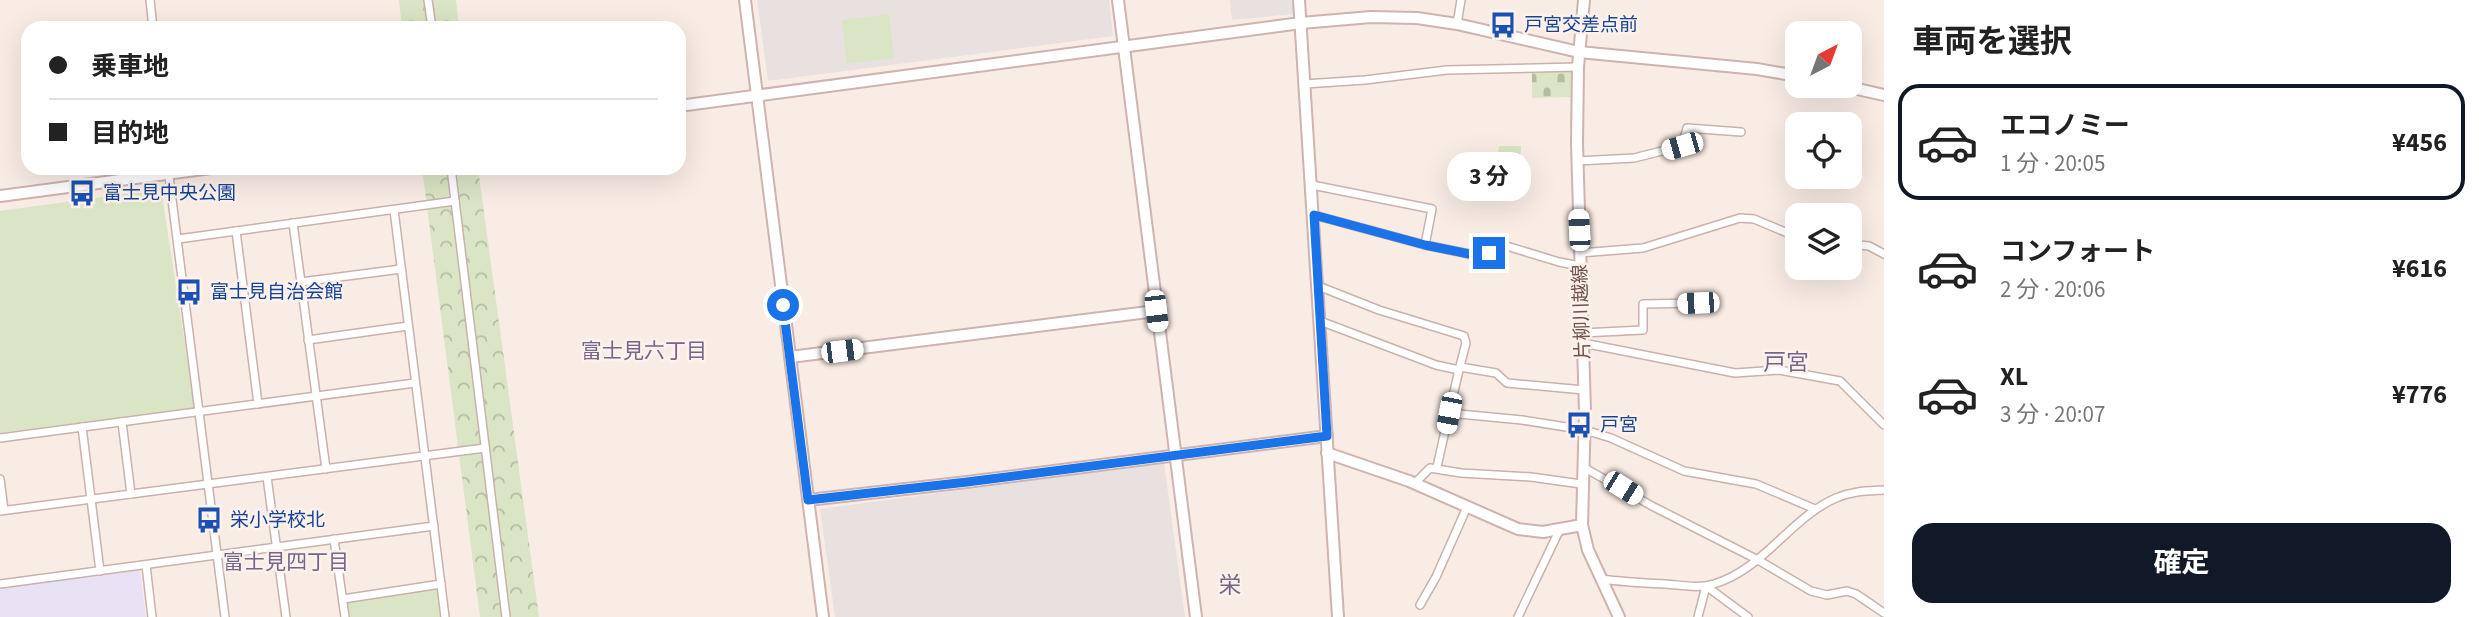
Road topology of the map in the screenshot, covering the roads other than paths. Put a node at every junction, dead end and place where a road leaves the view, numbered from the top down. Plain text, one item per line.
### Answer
1 (150, 0) edge
2 (428, 0) edge
3 (745, 0) edge
4 (1118, 0) edge
5 (1299, 0) edge
6 (1461, 0) edge
7 (1584, 0) edge
8 (152, 21) edge
9 (431, 21) edge
10 (1301, 23) junction
11 (1457, 24) junction
12 (1124, 47) junction
13 (1579, 52) junction
14 (1578, 67) junction
15 (1785, 74) edge
16 (1305, 84) junction
17 (1862, 90) edge
18 (757, 95) junction
19 (1884, 96) edge
20 (686, 105) edge
21 (1741, 132) dead end
22 (1577, 160) junction
23 (142, 175) edge
24 (170, 175) edge
25 (452, 175) edge
26 (1312, 185) junction
27 (0, 196) edge
28 (455, 201) junction
29 (394, 210) junction
30 (1314, 215) junction
31 (293, 223) junction
32 (236, 231) junction
33 (1785, 232) edge
34 (178, 239) junction
35 (1425, 245) junction
36 (1862, 245) edge
37 (1580, 253) junction
38 (1884, 254) edge
39 (1580, 266) junction
40 (401, 269) junction
41 (301, 282) junction
42 (1318, 286) junction
43 (1698, 303) dead end
44 (1156, 311) junction
45 (1320, 321) junction
46 (408, 326) junction
47 (1583, 338) junction
48 (308, 340) junction
49 (790, 357) junction
50 (1459, 369) junction
51 (415, 383) junction
52 (1584, 390) junction
53 (315, 396) junction
54 (258, 404) junction
55 (200, 412) junction
56 (1449, 413) junction
57 (122, 422) junction
58 (1884, 425) edge
59 (82, 427) junction
60 (1585, 430) junction
61 (1327, 436) junction
62 (0, 438) edge
63 (485, 448) junction
64 (1328, 453) junction
65 (1175, 455) junction
66 (425, 456) junction
67 (1437, 467) junction
68 (1583, 467) junction
69 (326, 469) junction
70 (267, 477) junction
71 (0, 479) edge
72 (1415, 483) junction
73 (209, 484) junction
74 (1581, 484) junction
75 (1884, 489) edge
76 (131, 494) junction
77 (92, 499) junction
78 (808, 500) junction
79 (1467, 507) junction
80 (1815, 509) junction
81 (2, 511) edge
82 (1582, 525) junction
83 (433, 526) junction
84 (1560, 529) junction
85 (334, 539) junction
86 (276, 547) junction
87 (218, 555) junction
88 (1758, 560) junction
89 (146, 565) junction
90 (100, 571) junction
91 (1600, 579) junction
92 (0, 584) edge
93 (441, 584) junction
94 (1706, 586) junction
95 (343, 599) junction
96 (1420, 605) dead end
97 (1884, 613) edge
98 (152, 617) edge
99 (225, 617) edge
100 (286, 617) edge
101 (345, 617) edge
102 (445, 617) edge
103 (506, 617) edge
104 (823, 617) edge
105 (1196, 617) edge
106 (1338, 617) edge
107 (1518, 617) edge
108 (1619, 617) edge
109 (1698, 617) edge
110 (1748, 617) edge

1 - 8 street
2 - 9 street
3 - 18 street
4 - 12 street
5 - 10 street
6 - 11 street
7 - 13 street, 片柳川越線
10 - 11 street
10 - 12 street
10 - 16 street
11 - 13 street
12 - 18 street
12 - 44 street
13 - 14 street, 片柳川越線
13 - 15 street
14 - 16 street
14 - 22 street, 片柳川越線
16 - 26 street
17 - 19 street
18 - 20 street
18 - 49 street
21 - 22 street
22 - 37 street, 片柳川越線
23 - 27 street
24 - 34 street
25 - 28 street
26 - 30 street
26 - 35 street
28 - 29 street
28 - 63 street
29 - 31 street
29 - 40 street
30 - 35 street
30 - 42 street
31 - 32 street
31 - 41 street
32 - 34 street
32 - 54 street
33 - 37 street
34 - 55 street
35 - 39 street
36 - 38 street
37 - 39 street, 片柳川越線
39 - 47 street, 片柳川越線
40 - 41 street
40 - 46 street
41 - 48 street
42 - 45 street
42 - 50 street
43 - 47 street
44 - 49 street
44 - 65 street
45 - 50 street
45 - 61 street
46 - 48 street
46 - 51 street
47 - 52 street, 片柳川越線
47 - 58 street
48 - 53 street
49 - 78 street
50 - 52 street
50 - 56 street
51 - 53 street
51 - 66 street
52 - 60 street, 片柳川越線
53 - 54 street
53 - 69 street
54 - 55 street
55 - 57 street
55 - 73 street
56 - 60 street
56 - 67 street
57 - 59 street
57 - 76 street
59 - 62 street
59 - 77 street
60 - 68 street, 片柳川越線
60 - 80 street
61 - 64 street
61 - 65 street
63 - 66 street
63 - 103 street
64 - 72 street
64 - 106 street
65 - 78 street
65 - 105 street
66 - 69 street
66 - 83 street
67 - 72 street
67 - 74 street
68 - 74 street, 片柳川越線
68 - 88 street
69 - 70 street
70 - 73 street
70 - 86 street
71 - 81 street
72 - 79 street
73 - 76 street
73 - 87 street
74 - 82 street, 片柳川越線
75 - 80 street
76 - 77 street
77 - 81 street
77 - 90 street
78 - 104 street
79 - 84 street
79 - 96 street
80 - 88 street
82 - 84 street
82 - 91 street, 片柳川越線
83 - 85 street
83 - 93 street
84 - 107 street
85 - 86 street
85 - 95 street
86 - 87 street
86 - 100 street
87 - 89 street
87 - 99 street
88 - 94 street
88 - 97 street
89 - 90 street
89 - 98 street
90 - 92 street
91 - 94 street
91 - 108 street, 片柳川越線
93 - 95 street
93 - 102 street
94 - 109 street
94 - 110 street
95 - 101 street

